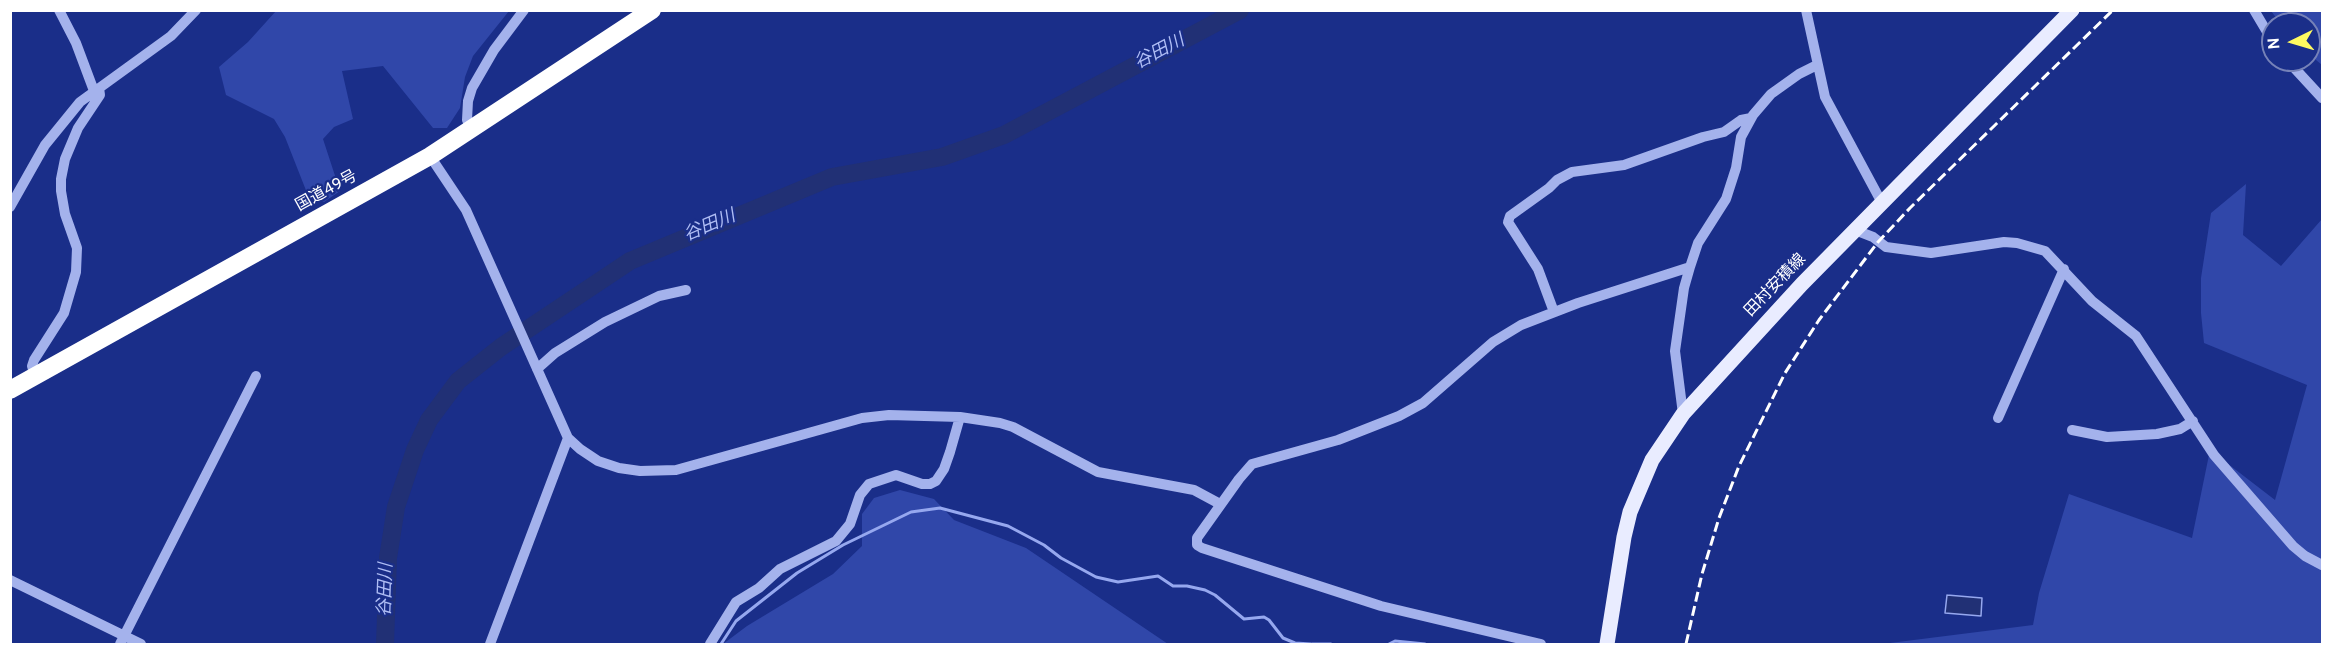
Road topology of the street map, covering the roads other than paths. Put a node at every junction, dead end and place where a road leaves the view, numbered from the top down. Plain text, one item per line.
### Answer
1 (59, 10) edge
2 (196, 10) edge
3 (524, 10) edge
4 (652, 10) edge
5 (1806, 10) edge
6 (2073, 10) edge
7 (1817, 65) junction
8 (2298, 72) edge
9 (97, 90) junction
10 (2322, 98) edge
11 (1751, 118) junction
12 (472, 130) junction
13 (430, 156) junction
14 (1882, 203) junction
15 (10, 207) edge
16 (1855, 230) junction
17 (1690, 267) junction
18 (2064, 269) junction
19 (686, 290) dead end
20 (1554, 312) junction
21 (536, 368) junction
22 (256, 376) dead end
23 (35, 377) junction
24 (10, 390) edge
25 (1683, 414) junction
26 (960, 417) junction
27 (1998, 418) dead end
28 (2193, 421) junction
29 (2072, 430) dead end
30 (568, 438) junction
31 (1220, 504) junction
32 (2322, 565) edge
33 (10, 580) edge
34 (122, 640) edge
35 (141, 645) edge
36 (490, 645) edge
37 (710, 645) edge
38 (1541, 645) edge
39 (1607, 645) edge

1 - 9 street
2 - 9 street
3 - 12 street
4 - 12 highway, 国道49号
5 - 7 street
6 - 14 main road, 田村安積線
7 - 11 street
7 - 14 street
8 - 10 street
9 - 15 street
9 - 23 street
11 - 17 street
11 - 20 street
12 - 13 highway, 国道49号
13 - 21 street
13 - 23 highway, 国道49号
14 - 16 main road, 田村安積線
16 - 18 street
16 - 25 main road, 田村安積線
17 - 20 street
17 - 25 street
18 - 27 street
18 - 28 street
19 - 21 street
20 - 31 street
21 - 30 street
22 - 34 street
23 - 24 highway, 国道49号
25 - 39 main road, 田村安積線
26 - 30 street
26 - 31 street
26 - 37 street
28 - 29 street
28 - 32 street
30 - 36 street
31 - 38 street
33 - 34 street
34 - 35 street

